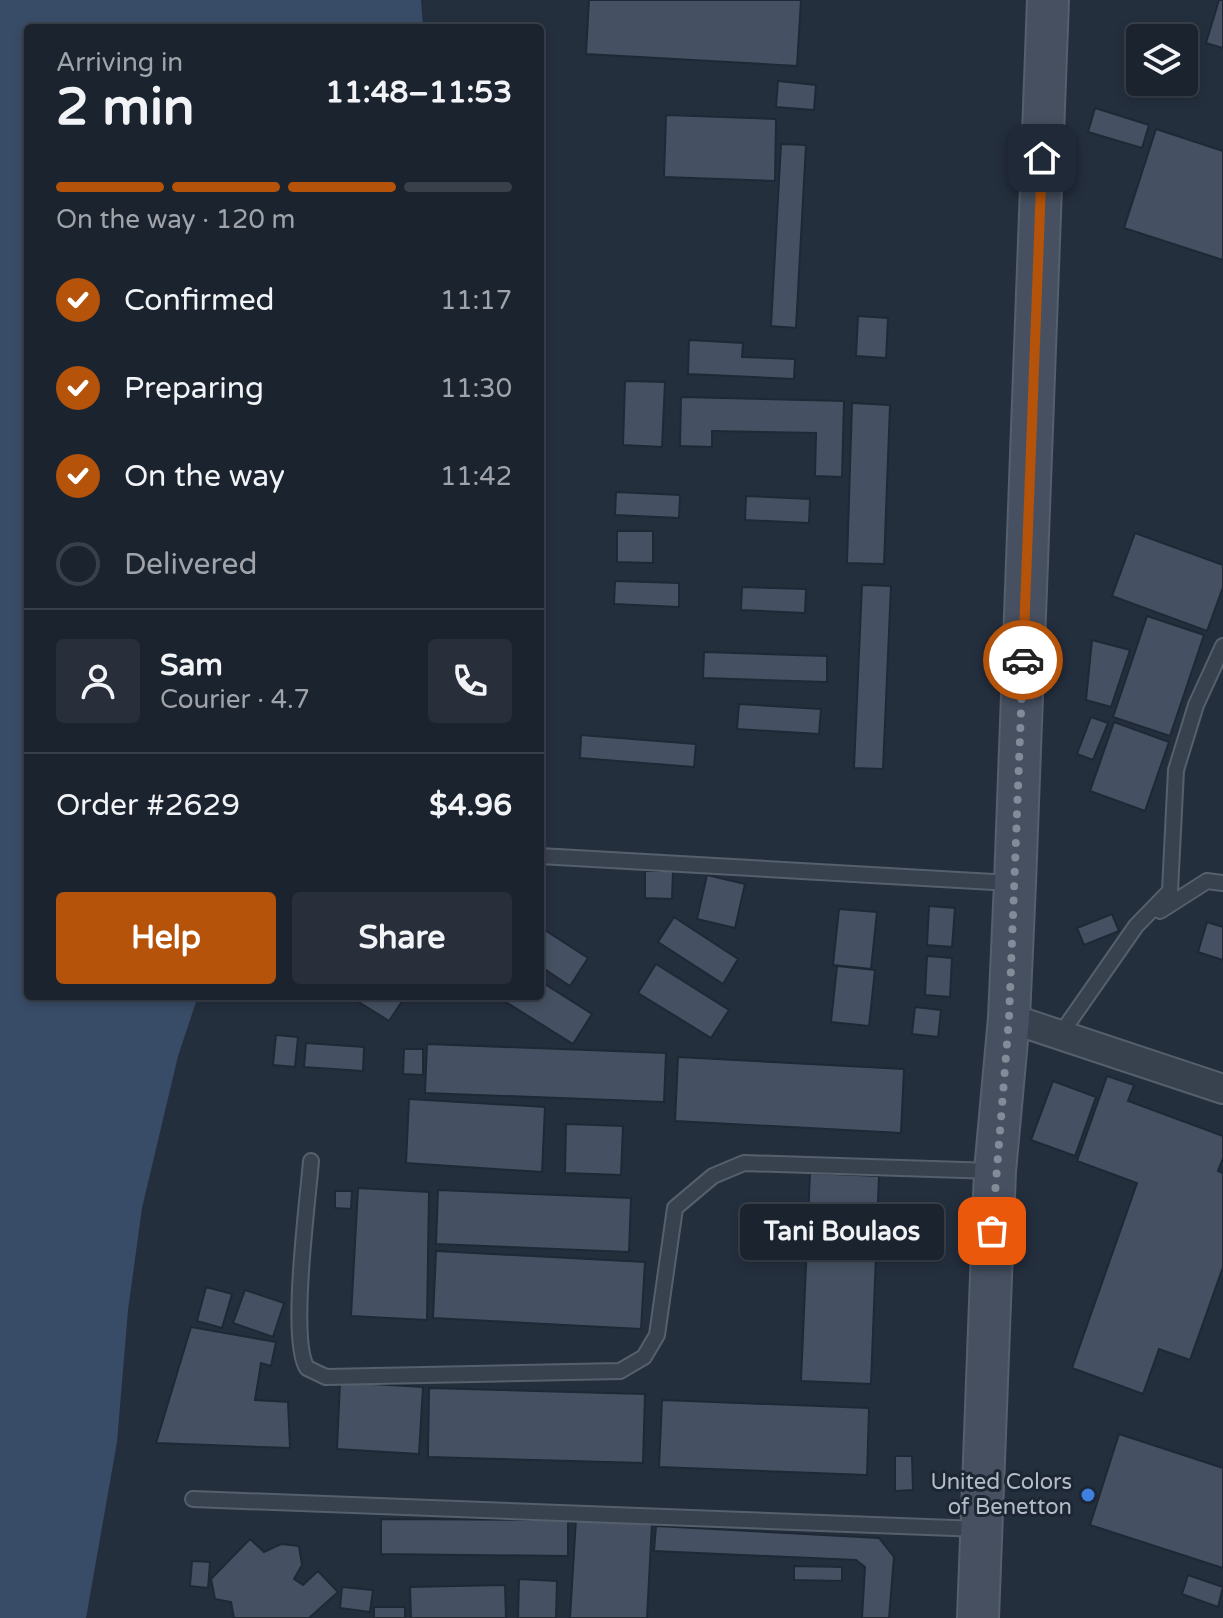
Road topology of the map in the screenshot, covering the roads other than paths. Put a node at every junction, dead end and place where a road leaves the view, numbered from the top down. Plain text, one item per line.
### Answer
1 (1048, 0) edge
2 (1223, 646) edge
3 (544, 856) edge
4 (1015, 883) junction
5 (1223, 883) edge
6 (1136, 926) junction
7 (1009, 1018) junction
8 (1060, 1035) junction
9 (1223, 1089) edge
10 (311, 1161) dead end
11 (995, 1171) junction
12 (193, 1499) dead end
13 (981, 1529) junction
14 (978, 1618) edge

1 - 4 main road
2 - 6 lane
3 - 4 lane
4 - 7 main road
5 - 6 lane
6 - 8 lane
7 - 8 street
7 - 11 main road
8 - 9 street
10 - 11 lane
11 - 13 main road
12 - 13 lane
13 - 14 main road

